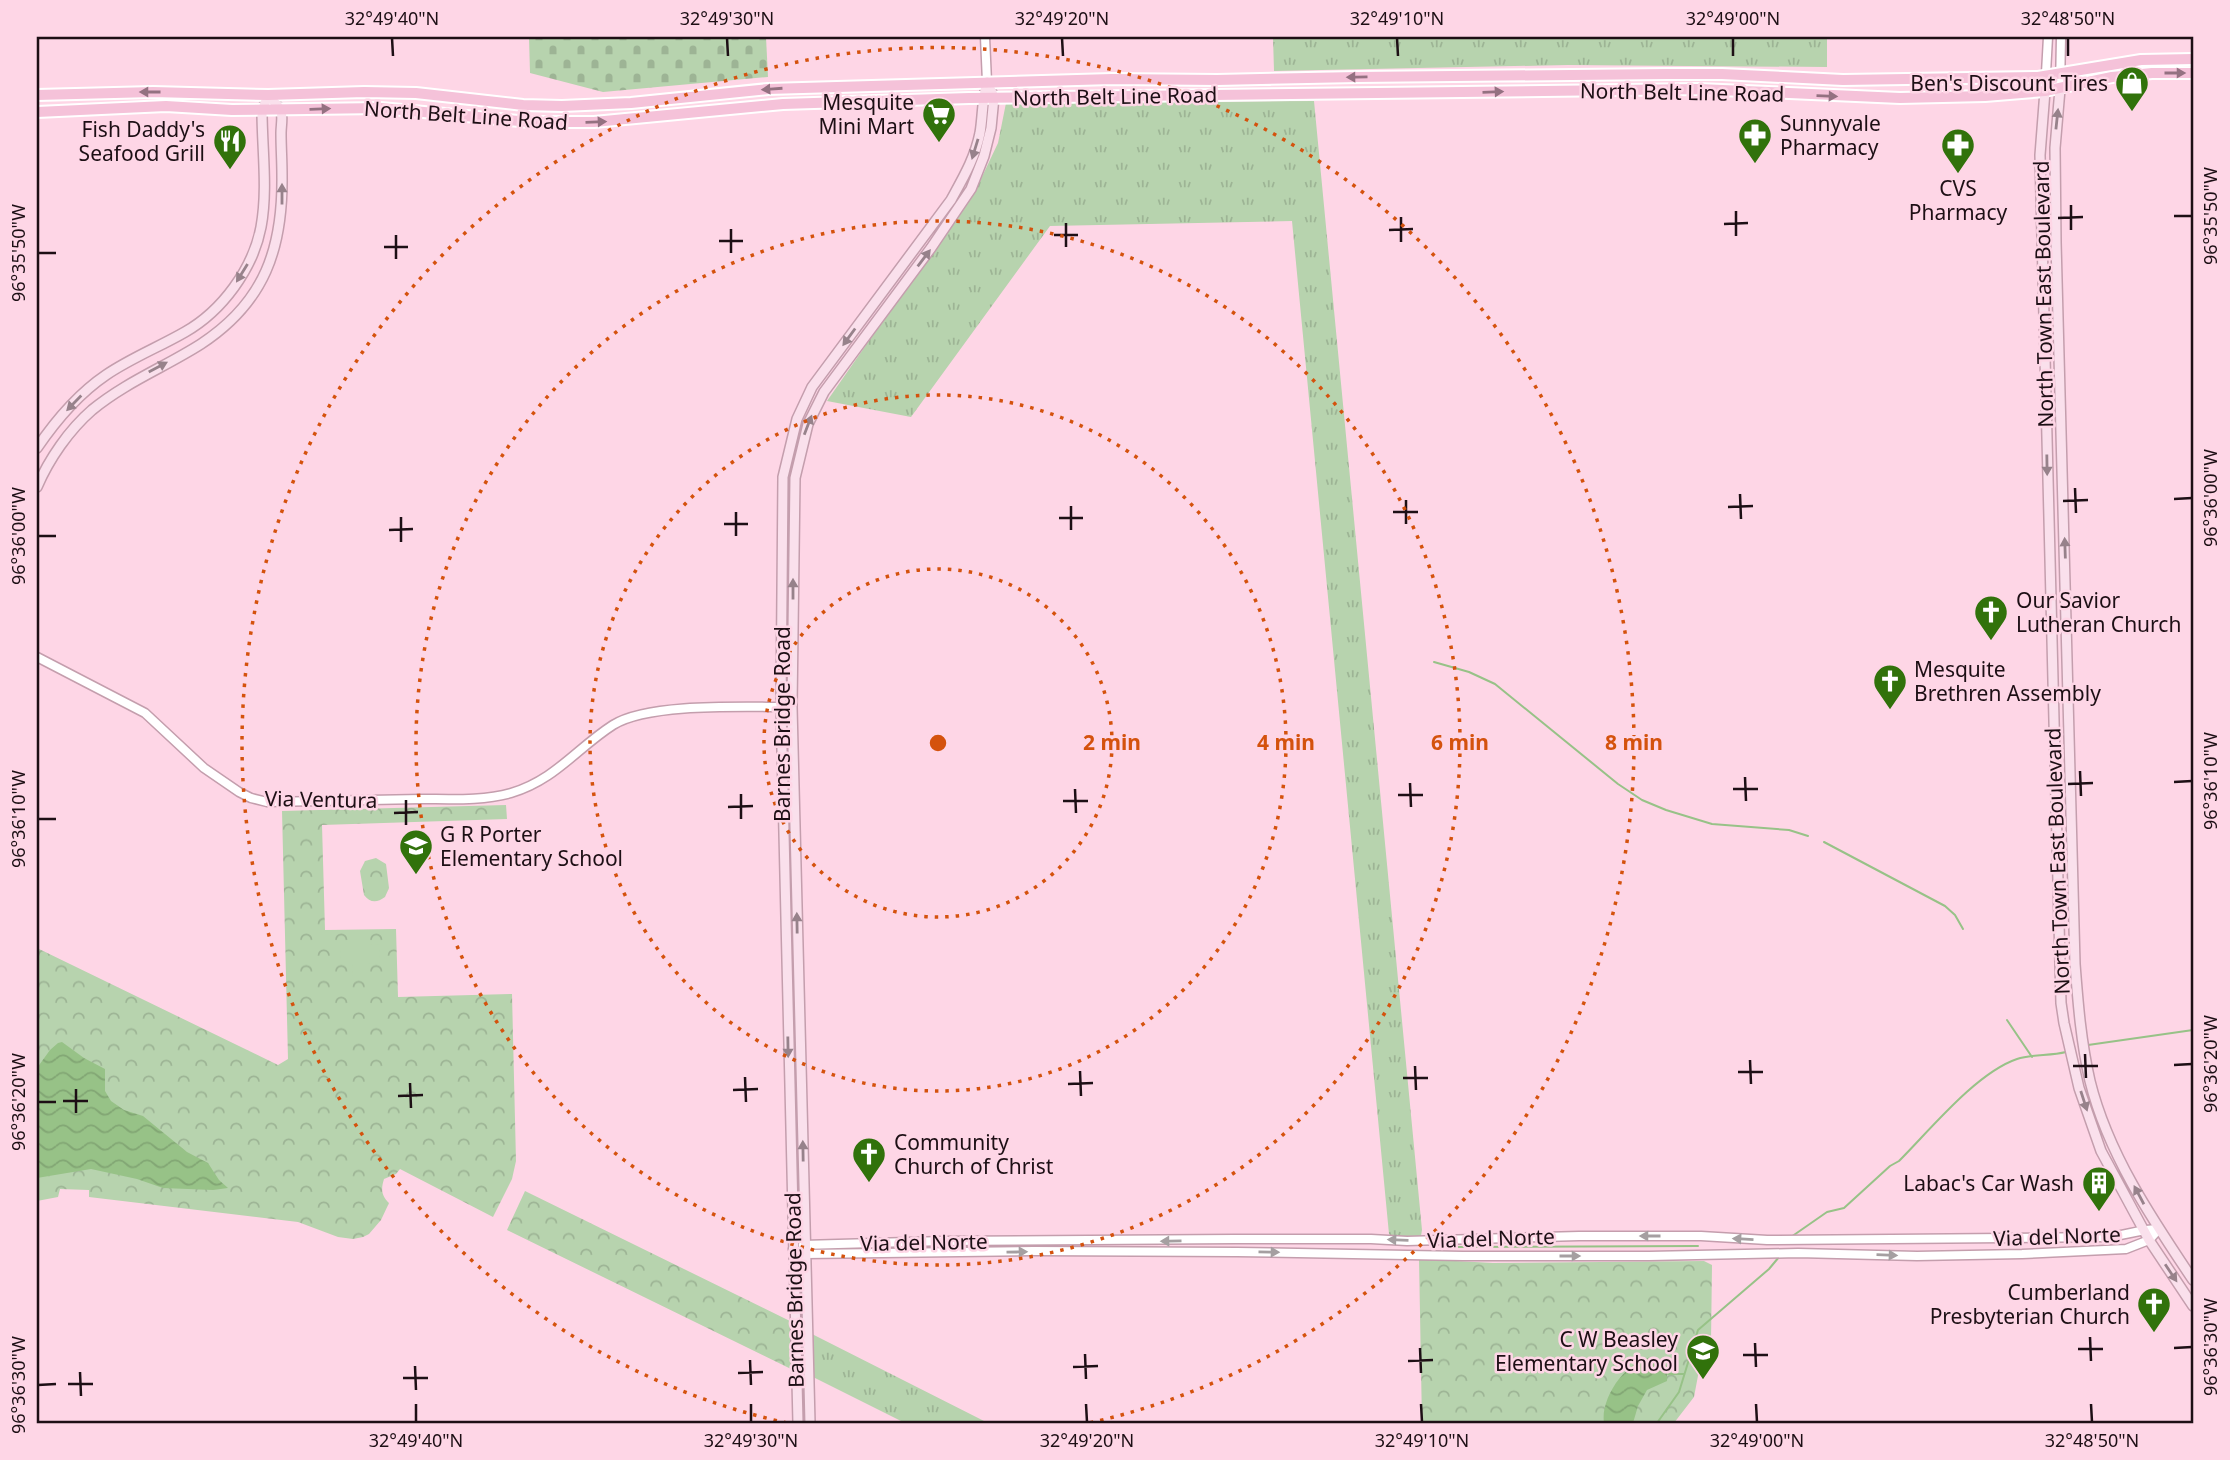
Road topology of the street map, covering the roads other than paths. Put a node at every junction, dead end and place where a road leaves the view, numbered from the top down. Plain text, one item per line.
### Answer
1 (985, 37) edge
2 (2048, 37) edge
3 (2061, 37) edge
4 (2193, 59) edge
5 (2193, 73) edge
6 (1667, 74) junction
7 (2061, 74) junction
8 (1396, 76) junction
9 (2046, 77) junction
10 (1909, 80) junction
11 (987, 82) junction
12 (808, 88) junction
13 (1668, 89) junction
14 (2060, 89) junction
15 (179, 92) junction
16 (2045, 92) junction
17 (1397, 93) junction
18 (37, 95) edge
19 (268, 95) junction
20 (988, 98) junction
21 (1910, 98) junction
22 (810, 103) junction
23 (562, 106) junction
24 (179, 107) junction
25 (281, 110) junction
26 (262, 111) junction
27 (37, 112) edge
28 (562, 123) junction
29 (2040, 174) junction
30 (2056, 174) junction
31 (873, 305) junction
32 (883, 312) junction
33 (825, 369) junction
34 (835, 377) junction
35 (2046, 428) junction
36 (2061, 428) junction
37 (37, 448) edge
38 (37, 487) edge
39 (2067, 616) junction
40 (2050, 617) junction
41 (37, 657) edge
42 (781, 706) junction
43 (792, 706) junction
44 (2103, 1120) junction
45 (2092, 1127) junction
46 (2142, 1229) junction
47 (2159, 1229) junction
48 (2149, 1240) junction
49 (793, 1249) junction
50 (805, 1249) junction
51 (2193, 1280) edge
52 (2193, 1306) edge
53 (798, 1423) edge
54 (810, 1423) edge

1 - 11 street, Barnes Bridge Road
2 - 9 street
3 - 7 street
4 - 7 main road, North Belt Line Road
14 -> 5 main road, North Belt Line Road
6 - 8 main road, North Belt Line Road
6 - 10 main road, North Belt Line Road
6 - 13 main road
7 - 9 main road, North Belt Line Road
7 - 14 street
8 -> 11 main road, North Belt Line Road
8 - 17 main road
9 - 10 main road, North Belt Line Road
9 - 16 street
10 - 21 main road
11 - 12 main road, North Belt Line Road
11 - 20 main road, Barnes Bridge Road
12 - 22 main road
12 -> 23 main road, North Belt Line Road
17 -> 13 main road, North Belt Line Road
13 -> 21 main road, North Belt Line Road
14 - 16 main road, North Belt Line Road
30 -> 14 main road, North Town East Boulevard
15 -> 18 main road, North Belt Line Road
15 - 19 main road, North Belt Line Road
15 - 24 main road
16 - 21 main road, North Belt Line Road
16 - 29 main road, North Town East Boulevard
17 - 20 main road, North Belt Line Road
19 - 23 main road, North Belt Line Road
19 - 25 main road
19 - 26 main road
20 - 22 main road, North Belt Line Road
20 -> 31 main road, Barnes Bridge Road
32 -> 20 main road, Barnes Bridge Road
28 -> 22 main road, North Belt Line Road
23 - 28 main road
24 - 26 main road, North Belt Line Road
24 - 27 main road, North Belt Line Road
25 - 26 main road, North Belt Line Road
25 -> 28 main road, North Belt Line Road
38 -> 25 main road
26 -> 37 main road
29 - 30 main road
29 - 35 main road, North Town East Boulevard
30 - 36 main road, North Town East Boulevard
31 - 32 main road
31 -> 33 main road, Barnes Bridge Road
32 - 34 main road, Barnes Bridge Road
33 - 34 main road
33 - 42 main road, Barnes Bridge Road
43 -> 34 main road, Barnes Bridge Road
35 - 36 main road
35 -> 40 main road, North Town East Boulevard
39 -> 36 main road, North Town East Boulevard
39 - 40 main road
39 - 44 main road, North Town East Boulevard
40 -> 45 main road, North Town East Boulevard
41 - 42 street, Via Ventura
42 - 43 street, Via Ventura
42 -> 49 main road, Barnes Bridge Road
50 -> 43 main road, Barnes Bridge Road
44 - 45 main road
47 -> 44 main road, North Town East Boulevard
45 - 46 main road, North Town East Boulevard
46 - 47 street, Via del Norte
46 - 48 main road, North Town East Boulevard
46 -> 50 street, Via del Norte
47 - 48 street, Via del Norte
47 - 51 main road, North Town East Boulevard
50 -> 48 street, Via del Norte
48 -> 52 main road, North Town East Boulevard
49 - 50 street, Via del Norte
49 - 53 main road, Barnes Bridge Road
50 - 54 main road, Barnes Bridge Road

